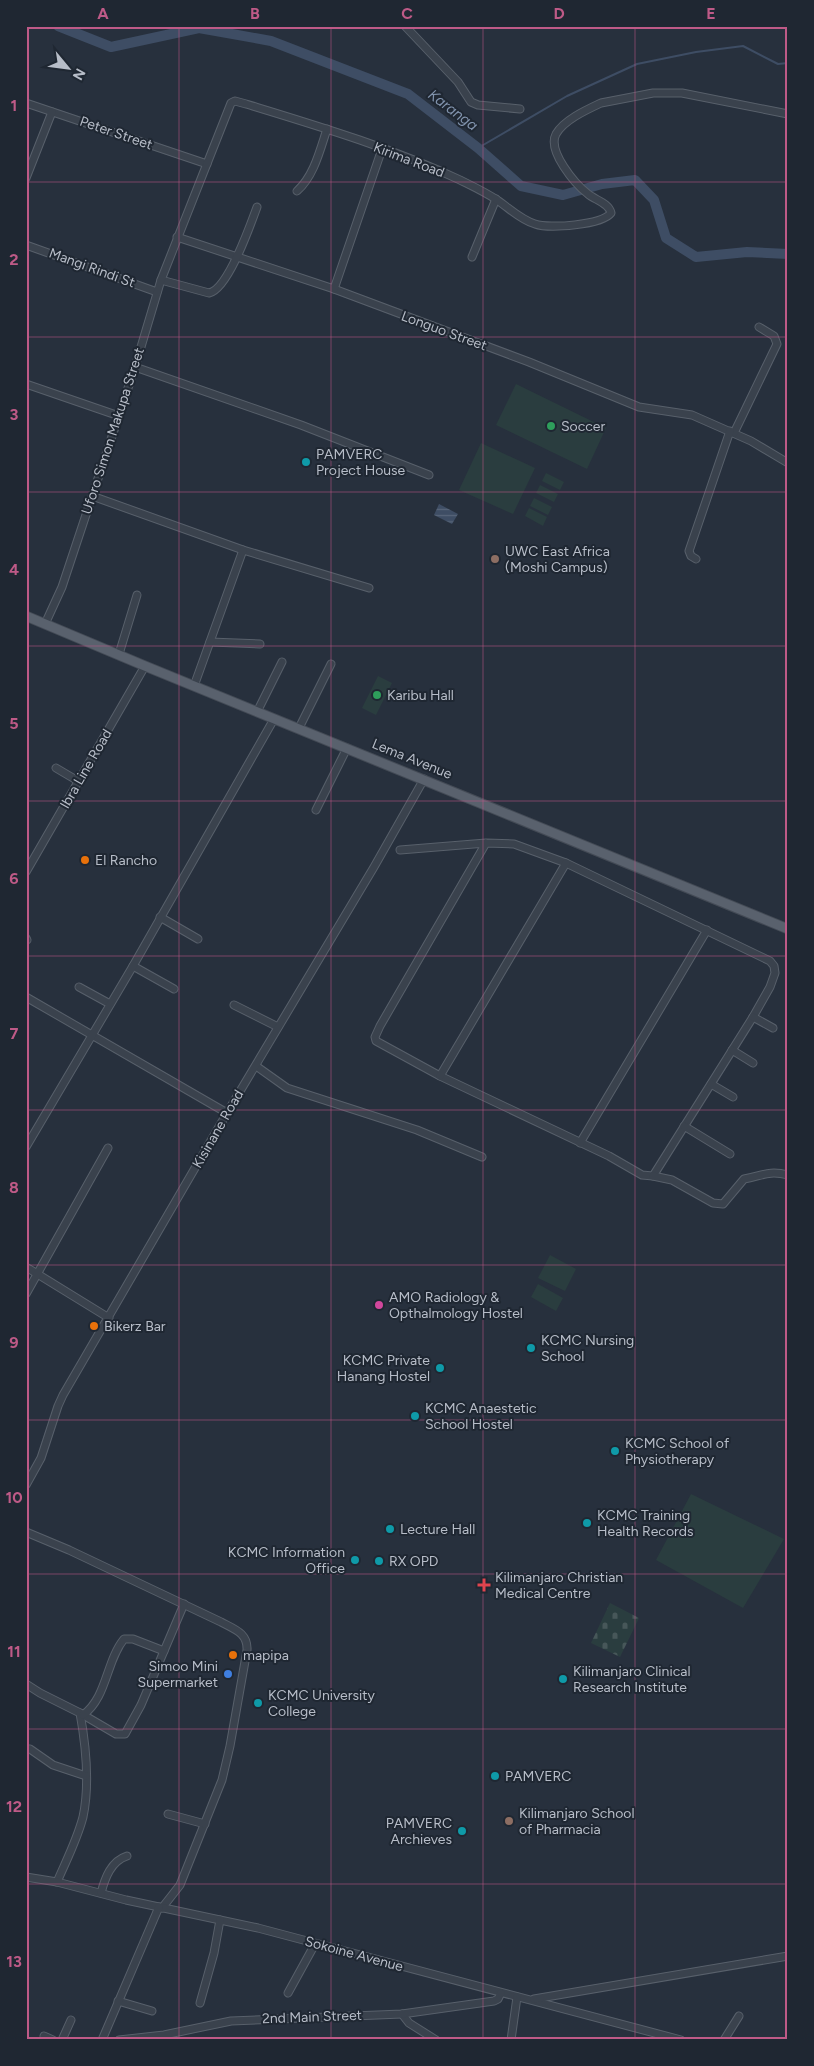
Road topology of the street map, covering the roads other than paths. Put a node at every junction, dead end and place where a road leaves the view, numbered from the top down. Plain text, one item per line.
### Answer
1 (405, 26) edge
2 (26, 103) edge
3 (520, 109) dead end
4 (52, 112) junction
5 (788, 114) edge
6 (327, 129) junction
7 (382, 149) junction
8 (207, 164) junction
9 (26, 178) edge
10 (297, 191) dead end
11 (496, 199) junction
12 (257, 207) dead end
13 (177, 237) junction
14 (26, 245) edge
15 (236, 257) junction
16 (472, 257) dead end
17 (160, 280) junction
18 (334, 289) junction
19 (157, 292) junction
20 (759, 327) dead end
21 (135, 367) junction
22 (26, 384) edge
23 (119, 416) junction
24 (732, 432) junction
25 (788, 463) edge
26 (429, 475) dead end
27 (92, 496) junction
28 (243, 550) junction
29 (696, 559) dead end
30 (369, 588) dead end
31 (138, 594) dead end
32 (26, 616) edge
33 (45, 624) junction
34 (210, 642) junction
35 (260, 644) dead end
36 (119, 654) junction
37 (282, 662) dead end
38 (331, 664) dead end
39 (145, 666) junction
40 (194, 686) junction
41 (258, 712) junction
42 (274, 719) junction
43 (299, 728) junction
44 (348, 748) junction
45 (56, 768) dead end
46 (424, 779) junction
47 (78, 781) junction
48 (316, 810) dead end
49 (486, 843) junction
50 (400, 850) dead end
51 (566, 863) junction
52 (26, 872) edge
53 (160, 917) junction
54 (788, 929) edge
55 (707, 930) junction
56 (198, 939) dead end
57 (133, 966) junction
58 (79, 987) dead end
59 (174, 989) dead end
60 (26, 997) edge
61 (110, 1004) junction
62 (234, 1005) dead end
63 (753, 1017) junction
64 (278, 1027) junction
65 (773, 1028) dead end
66 (92, 1036) junction
67 (732, 1050) junction
68 (753, 1063) dead end
69 (256, 1066) junction
70 (440, 1076) junction
71 (710, 1084) junction
72 (733, 1097) dead end
73 (227, 1113) junction
74 (684, 1126) junction
75 (580, 1143) junction
76 (26, 1147) edge
77 (108, 1148) dead end
78 (730, 1154) dead end
79 (482, 1157) dead end
80 (788, 1174) edge
81 (654, 1176) junction
82 (26, 1267) edge
83 (38, 1274) junction
84 (26, 1294) edge
85 (109, 1318) junction
86 (26, 1485) edge
87 (26, 1532) edge
88 (184, 1604) junction
89 (164, 1651) junction
90 (26, 1684) edge
91 (81, 1714) junction
92 (30, 1749) dead end
93 (86, 1776) junction
94 (168, 1814) dead end
95 (206, 1824) junction
96 (127, 1856) dead end
97 (26, 1877) edge
98 (57, 1882) junction
99 (101, 1893) junction
100 (160, 1907) junction
101 (220, 1920) junction
102 (315, 1944) junction
103 (788, 1956) edge
104 (288, 1993) dead end
105 (501, 1993) junction
106 (517, 1997) junction
107 (531, 2000) junction
108 (118, 2001) junction
109 (200, 2003) dead end
110 (152, 2011) dead end
111 (402, 2014) junction
112 (739, 2016) dead end
113 (72, 2020) dead end
114 (44, 2036) dead end
115 (53, 2040) edge
116 (62, 2040) edge
117 (102, 2040) edge
118 (119, 2040) edge
119 (436, 2040) edge
120 (511, 2040) edge
121 (681, 2040) edge
122 (724, 2040) edge

1 - 3 street
2 - 4 street, Peter Street
4 - 8 street, Peter Street
4 - 9 street
5 - 11 street, Kirima Road
6 - 7 street, Kirima Road
6 - 8 street, Kirima Road
6 - 10 street
7 - 11 street, Kirima Road
7 - 18 street
8 - 13 street, Uforo Simon Makupa Street
11 - 16 street
12 - 15 street
13 - 15 street, Longuo Street
13 - 17 street, Uforo Simon Makupa Street
14 - 19 street, Mangi Rindi St
15 - 17 street
15 - 18 street, Longuo Street
17 - 19 street, Uforo Simon Makupa Street
18 - 24 street, Longuo Street
19 - 21 street, Uforo Simon Makupa Street
20 - 24 street
21 - 23 street, Uforo Simon Makupa Street
21 - 26 street
22 - 23 street
23 - 27 street, Uforo Simon Makupa Street
24 - 25 street, Longuo Street
24 - 29 street
27 - 28 street
27 - 33 street, Uforo Simon Makupa Street
28 - 30 street
28 - 34 street
31 - 36 street
32 - 33 main road, Lema Avenue
33 - 36 main road, Lema Avenue
34 - 35 street
34 - 40 street
36 - 39 main road, Lema Avenue
37 - 41 street
38 - 43 street
39 - 40 main road, Lema Avenue
39 - 47 street, Ibra Line Road
40 - 41 main road, Lema Avenue
41 - 42 main road, Lema Avenue
42 - 43 main road, Lema Avenue
42 - 53 street
43 - 44 main road, Lema Avenue
44 - 46 main road, Lema Avenue
44 - 48 street
45 - 47 street
46 - 54 main road, Lema Avenue
46 - 64 street, Kisinane Road
47 - 52 street, Ibra Line Road
49 - 50 street
49 - 51 street
49 - 70 street
51 - 55 street
51 - 70 street
53 - 56 street
53 - 57 street
55 - 63 street
55 - 75 street
57 - 59 street
57 - 61 street
58 - 61 street
60 - 66 street
61 - 66 street
62 - 64 street
63 - 65 street
63 - 67 street
64 - 69 street, Kisinane Road
66 - 73 street
66 - 76 street
67 - 68 street
67 - 71 street
69 - 73 street, Kisinane Road
69 - 79 street
70 - 75 street
71 - 72 street
71 - 74 street
73 - 85 street, Kisinane Road
74 - 78 street
74 - 81 street
75 - 81 street
77 - 83 street
80 - 81 street
82 - 83 street
83 - 84 street
83 - 85 street
85 - 86 street, Kisinane Road
87 - 88 street
88 - 89 street
88 - 95 street
89 - 91 street
89 - 91 street
90 - 91 street
91 - 93 street
92 - 93 street
93 - 98 street
94 - 95 street
95 - 100 street
96 - 99 street
97 - 98 street, Sokoine Avenue
98 - 99 street, Sokoine Avenue
99 - 100 street, Sokoine Avenue
100 - 101 street, Sokoine Avenue
100 - 108 street
101 - 102 street, Sokoine Avenue
101 - 109 street
102 - 104 street
102 - 105 street, Sokoine Avenue
103 - 107 street
105 - 106 street, Sokoine Avenue
105 - 111 street, 2nd Main Street
106 - 107 street, Sokoine Avenue
106 - 120 street
107 - 121 street, Sokoine Avenue
108 - 110 street
108 - 117 street
111 - 118 street, 2nd Main Street
111 - 119 street
112 - 122 street
113 - 116 street
114 - 115 street

